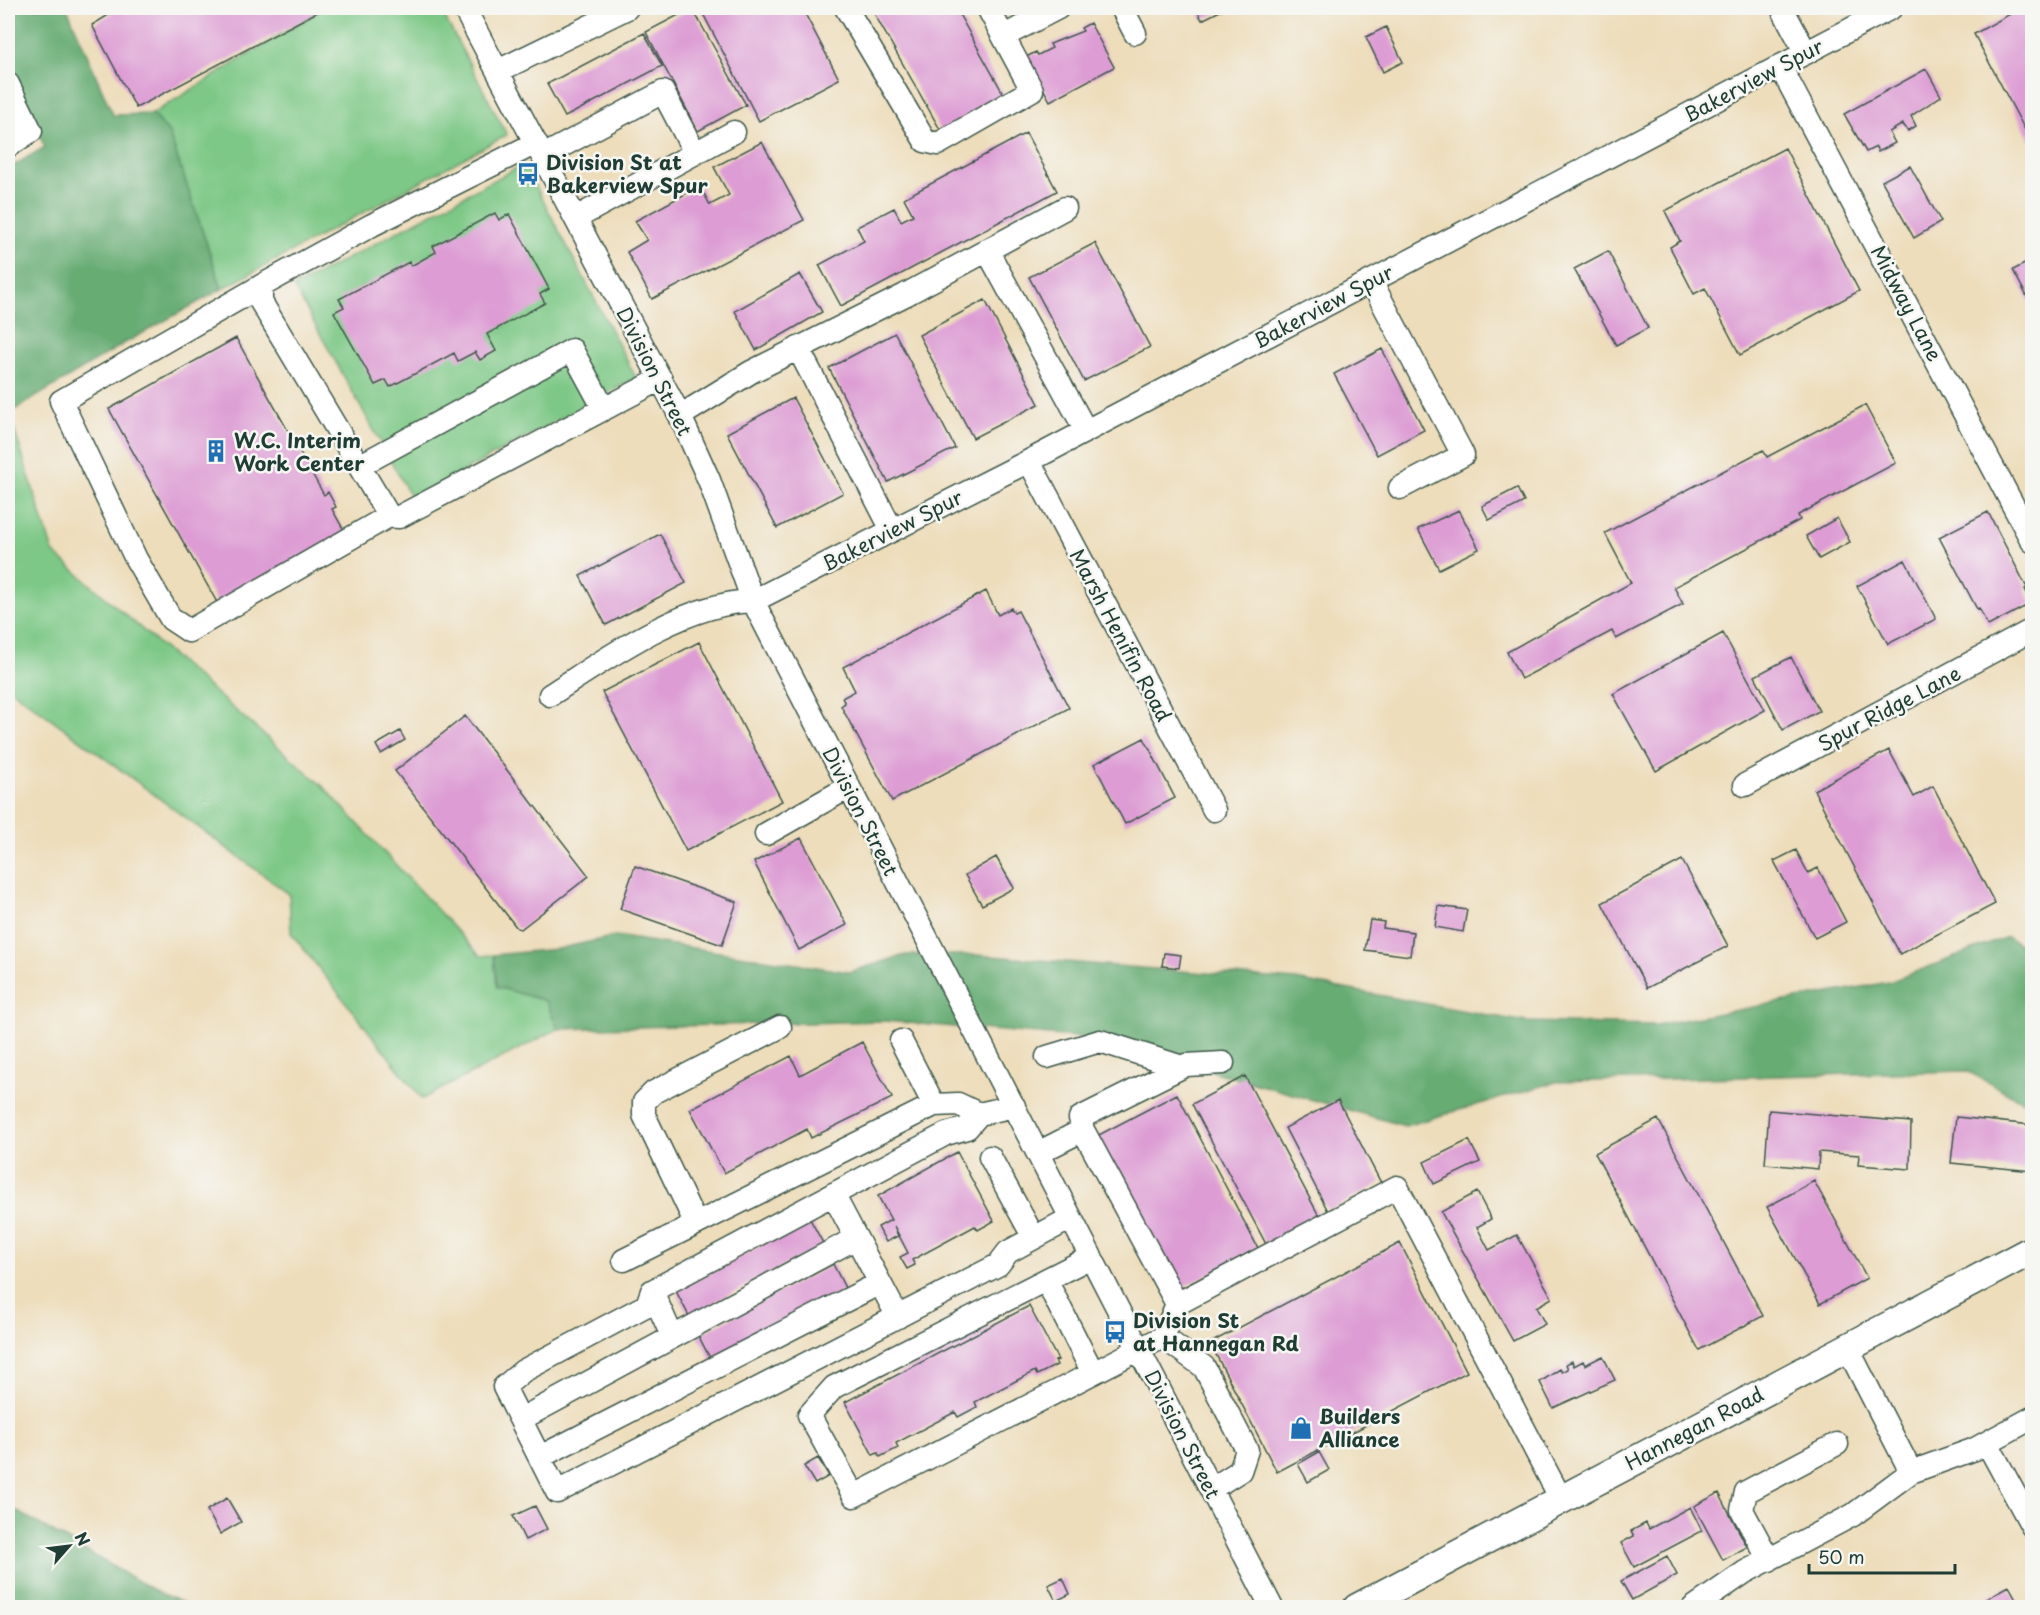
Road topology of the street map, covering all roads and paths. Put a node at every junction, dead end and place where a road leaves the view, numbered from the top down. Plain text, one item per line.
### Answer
1 (464, 8) edge
2 (627, 8) edge
3 (846, 8) edge
4 (987, 8) edge
5 (1058, 8) edge
6 (1122, 8) edge
7 (1782, 8) edge
8 (1891, 8) edge
9 (1135, 33) dead end
10 (1004, 36) junction
11 (1806, 53) junction
12 (1780, 66) junction
13 (498, 71) junction
14 (8, 84) edge
15 (734, 132) dead end
16 (8, 146) edge
17 (540, 149) junction
18 (695, 153) junction
19 (1065, 208) dead end
20 (576, 218) junction
21 (987, 250) junction
22 (1371, 281) junction
23 (261, 286) junction
24 (798, 348) junction
25 (661, 379) junction
26 (604, 409) junction
27 (680, 416) junction
28 (1086, 431) junction
29 (1029, 461) junction
30 (359, 466) junction
31 (1400, 488) dead end
32 (389, 516) junction
33 (892, 531) junction
34 (2032, 541) edge
35 (753, 601) junction
36 (2032, 630) edge
37 (550, 695) dead end
38 (1745, 785) dead end
39 (849, 787) junction
40 (1214, 810) dead end
41 (766, 834) dead end
42 (780, 1027) dead end
43 (901, 1041) dead end
44 (1047, 1057) dead end
45 (1223, 1063) dead end
46 (1182, 1067) junction
47 (934, 1105) junction
48 (1014, 1106) junction
49 (979, 1114) junction
50 (1083, 1130) junction
51 (1038, 1153) junction
52 (990, 1157) dead end
53 (833, 1194) junction
54 (1071, 1218) junction
55 (696, 1224) junction
56 (856, 1238) junction
57 (1034, 1238) junction
58 (2032, 1250) edge
59 (1091, 1257) junction
60 (624, 1260) dead end
61 (1046, 1280) junction
62 (880, 1283) junction
63 (652, 1291) junction
64 (1177, 1304) junction
65 (898, 1317) junction
66 (672, 1336) junction
67 (1162, 1337) junction
68 (1847, 1347) junction
69 (1139, 1349) junction
70 (1093, 1373) junction
71 (2032, 1418) edge
72 (521, 1419) junction
73 (1987, 1443) junction
74 (1837, 1444) dead end
75 (540, 1457) junction
76 (1911, 1472) junction
77 (1211, 1489) junction
78 (1561, 1498) junction
79 (2032, 1526) edge
80 (1769, 1560) junction
81 (1272, 1608) edge
82 (1357, 1608) edge
83 (1693, 1608) edge

1 - 13 street, Division Street
2 - 13 street
3 - 10 street
4 - 10 street
5 - 10 street
6 - 9 street
7 - 11 street
8 - 11 street, Bakerview Spur
11 - 12 street, Bakerview Spur
12 - 22 street, Bakerview Spur
12 - 34 street, Midway Lane
13 - 17 street, Division Street
14 - 16 street
15 - 18 street
17 - 18 street
17 - 20 street, Division Street
17 - 23 street
18 - 20 street
19 - 21 street
20 - 25 street, Division Street
21 - 24 street
21 - 28 street
22 - 28 street, Bakerview Spur
22 - 31 street
23 - 30 street
23 - 32 street
24 - 27 street
24 - 33 street
25 - 26 street
25 - 27 street, Division Street
26 - 30 street
26 - 32 street
27 - 35 street, Division Street
28 - 29 street, Bakerview Spur
29 - 33 street, Bakerview Spur
29 - 40 street, Marsh Henifin Road
30 - 32 street
33 - 35 street, Bakerview Spur
35 - 37 street, Bakerview Spur
35 - 39 street, Division Street
36 - 38 street, Spur Ridge Lane
39 - 41 street
39 - 48 street, Division Street
42 - 55 street
43 - 47 street
44 - 46 street
45 - 46 street
46 - 50 street
47 - 49 street
47 - 55 street
48 - 49 street
48 - 51 street, Division Street
49 - 53 street
50 - 51 street
50 - 64 street
51 - 54 street, Division Street
52 - 57 street
53 - 56 street
53 - 63 street
54 - 57 street
54 - 59 street, Division Street
55 - 60 street
56 - 62 street
56 - 66 street
57 - 65 street
58 - 68 main road, Hannegan Road
59 - 61 street
59 - 69 street, Division Street
61 - 70 street
61 - 70 street
62 - 65 street
62 - 75 street
63 - 66 street
63 - 72 street
64 - 67 street
64 - 78 street
65 - 75 street
66 - 72 street
67 - 69 street
67 - 77 street
68 - 76 street
68 - 78 main road, Hannegan Road
69 - 70 street
69 - 77 street, Division Street
71 - 73 street
72 - 75 street
73 - 76 street
73 - 79 street
74 - 80 street
76 - 80 street
77 - 81 street, Division Street
78 - 82 main road, Hannegan Road
80 - 83 street

